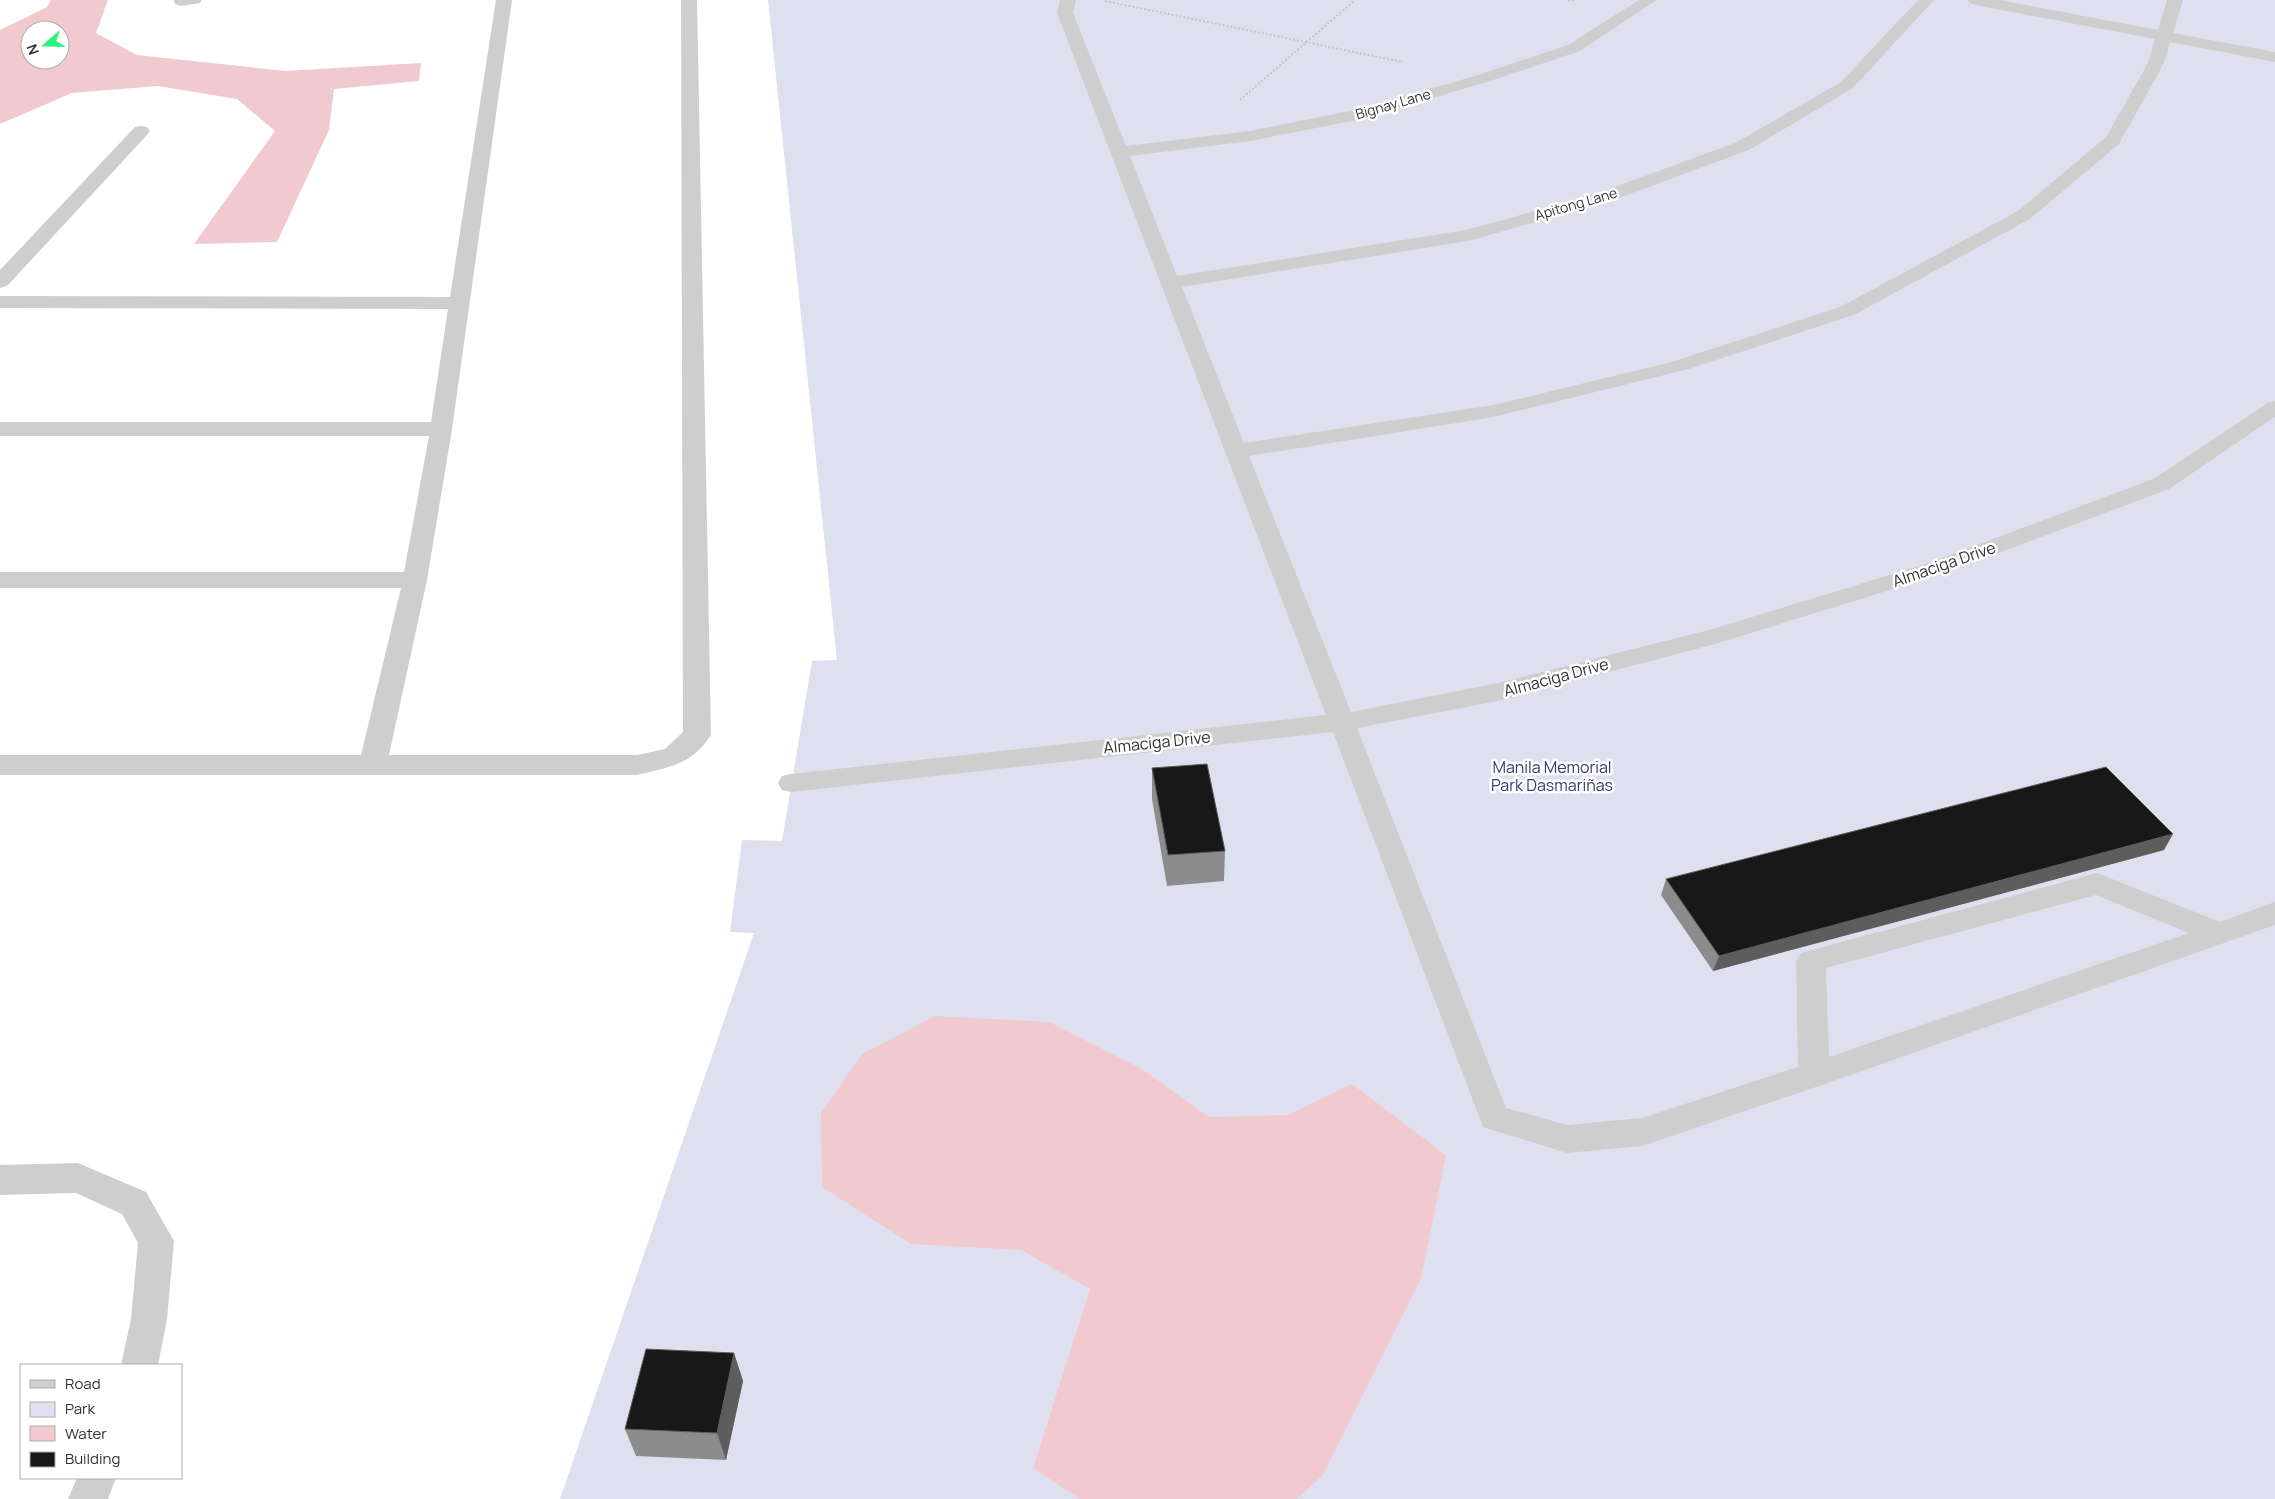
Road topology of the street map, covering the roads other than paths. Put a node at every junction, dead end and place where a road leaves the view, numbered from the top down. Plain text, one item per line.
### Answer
1 (504, 0) edge
2 (689, 0) edge
3 (1068, 0) edge
4 (1649, 0) edge
5 (1926, 0) edge
6 (1975, 0) edge
7 (2175, 0) edge
8 (2162, 36) junction
9 (2275, 57) edge
10 (141, 131) dead end
11 (1120, 152) junction
12 (0, 282) edge
13 (1171, 283) junction
14 (0, 302) edge
15 (460, 303) junction
16 (2275, 407) edge
17 (0, 429) edge
18 (441, 429) junction
19 (1236, 451) junction
20 (0, 580) edge
21 (415, 580) junction
22 (1342, 722) junction
23 (0, 765) edge
24 (373, 765) junction
25 (791, 783) dead end
26 (2275, 913) edge
27 (2220, 934) junction
28 (1814, 1075) junction
29 (0, 1180) edge
30 (140, 1364) edge
31 (97, 1479) edge
32 (88, 1499) edge

1 - 15 street
2 - 24 street
3 - 11 lane
4 - 11 lane, Bignay Lane
5 - 13 lane, Apitong Lane
6 - 8 lane
7 - 8 lane
8 - 9 lane
8 - 19 lane
10 - 12 street
11 - 13 lane
13 - 19 lane
14 - 15 street
15 - 18 street
16 - 22 lane, Almaciga Drive
17 - 18 street
18 - 21 street
19 - 22 lane
20 - 21 street
21 - 24 street
22 - 25 lane, Almaciga Drive
22 - 28 lane
23 - 24 street
26 - 27 lane
27 - 28 lane
27 - 28 lane
29 - 30 street
31 - 32 street

